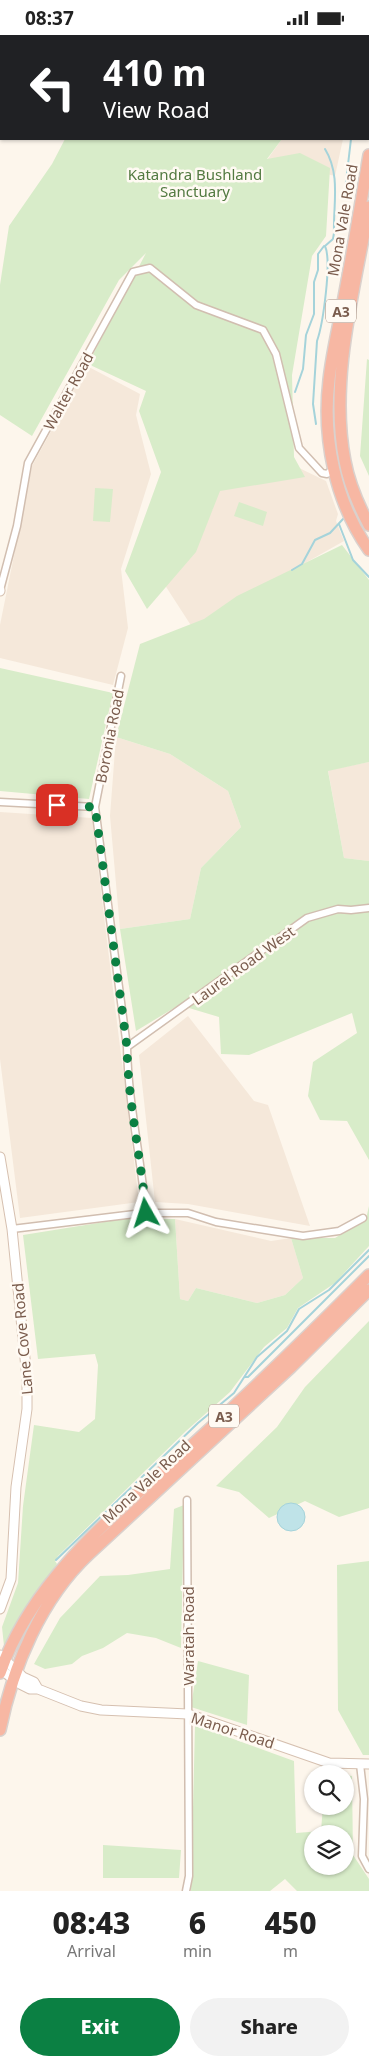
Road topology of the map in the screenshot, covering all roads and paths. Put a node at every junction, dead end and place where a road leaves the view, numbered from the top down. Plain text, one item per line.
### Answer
1 (369, 155) edge
2 (369, 207) edge
3 (334, 469) junction
4 (369, 525) edge
5 (369, 550) edge
6 (0, 590) edge
7 (121, 675) dead end
8 (0, 802) edge
9 (95, 807) junction
10 (369, 908) edge
11 (127, 1047) junction
12 (0, 1157) edge
13 (146, 1213) junction
14 (362, 1218) dead end
15 (12, 1229) junction
16 (369, 1275) edge
17 (369, 1290) edge
18 (187, 1500) dead end
19 (0, 1609) edge
20 (1, 1665) edge
21 (15, 1676) junction
22 (188, 1715) junction
23 (0, 1730) edge
24 (364, 1764) edge
25 (369, 1869) edge
26 (186, 1891) edge

1 - 3 highway, Mona Vale Road / A3
2 - 4 highway, Mona Vale Road / A3
3 - 5 highway, Mona Vale Road / A3
3 - 6 street, Walter Road
7 - 9 street, Boronia Road
8 - 9 street
9 - 11 street, Boronia Road
10 - 11 street, Laurel Road West
11 - 13 street, Boronia Road
12 - 15 street, Lane Cove Road
13 - 14 street
13 - 15 street
15 - 19 street, Lane Cove Road
16 - 20 highway, Mona Vale Road / A3
17 - 21 highway, Mona Vale Road / A3
18 - 22 street, Waratah Road
20 - 21 street
21 - 22 street, Manor Road
21 - 23 highway, Mona Vale Road / A3
22 - 24 street, Manor Road
22 - 26 street, Waratah Road
24 - 25 street

